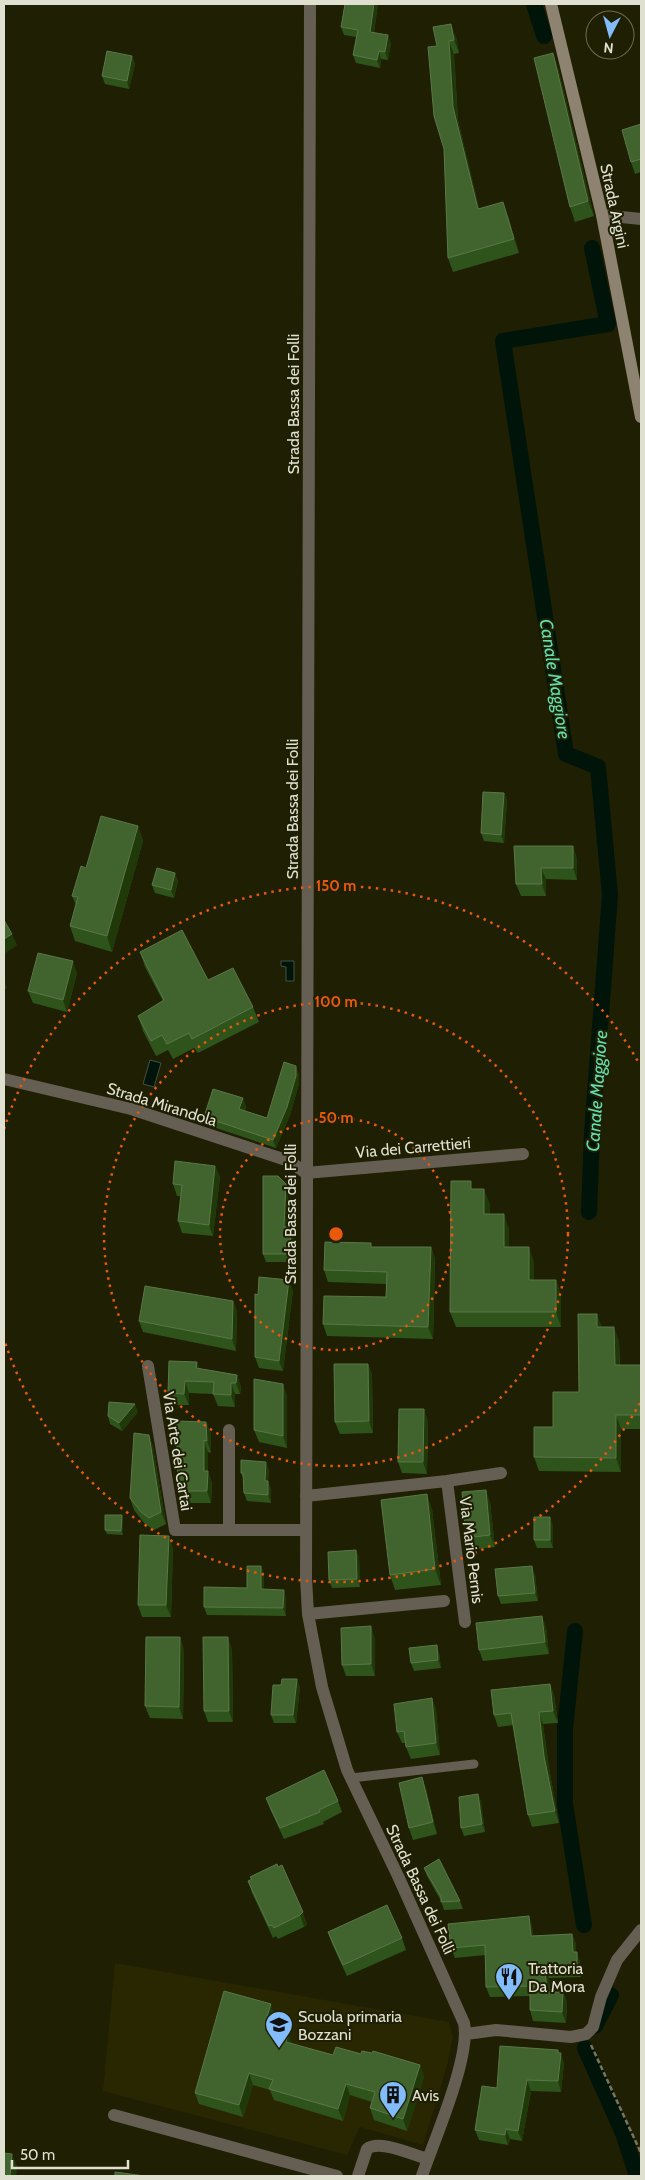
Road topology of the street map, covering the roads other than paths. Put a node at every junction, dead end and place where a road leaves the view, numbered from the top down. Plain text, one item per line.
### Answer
1 (310, 4) edge
2 (551, 4) edge
3 (602, 215) junction
4 (641, 219) edge
5 (641, 417) edge
6 (4, 1079) edge
7 (523, 1154) dead end
8 (306, 1173) junction
9 (148, 1366) dead end
10 (229, 1430) dead end
11 (501, 1473) dead end
12 (447, 1481) junction
13 (306, 1496) junction
14 (229, 1530) junction
15 (306, 1530) junction
16 (444, 1601) dead end
17 (308, 1614) junction
18 (465, 1622) dead end
19 (474, 1764) dead end
20 (351, 1778) junction
21 (641, 1930) edge
22 (466, 2034) junction
23 (114, 2115) dead end
24 (428, 2159) junction
25 (337, 2176) edge
26 (358, 2176) edge
27 (422, 2176) edge

1 - 8 street, Strada Bassa dei Folli
2 - 3 main road, Strada Argini
3 - 4 street
3 - 5 main road, Strada Argini
6 - 8 street, Strada Mirandola
7 - 8 street, Via dei Carrettieri
8 - 13 street, Strada Bassa dei Folli
9 - 14 street, Via Arte dei Cartai
10 - 14 street
11 - 12 street, Via Mario Pernis
12 - 13 street, Via Mario Pernis
12 - 18 street, Via Mario Pernis
13 - 15 street, Strada Bassa dei Folli
14 - 15 street, Via Arte dei Cartai
15 - 17 street, Strada Bassa dei Folli
16 - 17 street
17 - 20 street, Strada Bassa dei Folli
19 - 20 lane
20 - 22 street, Strada Bassa dei Folli
21 - 22 street
22 - 24 street, Strada Bassa dei Folli
23 - 25 street
24 - 26 street
24 - 27 street, Strada Bassa dei Folli

